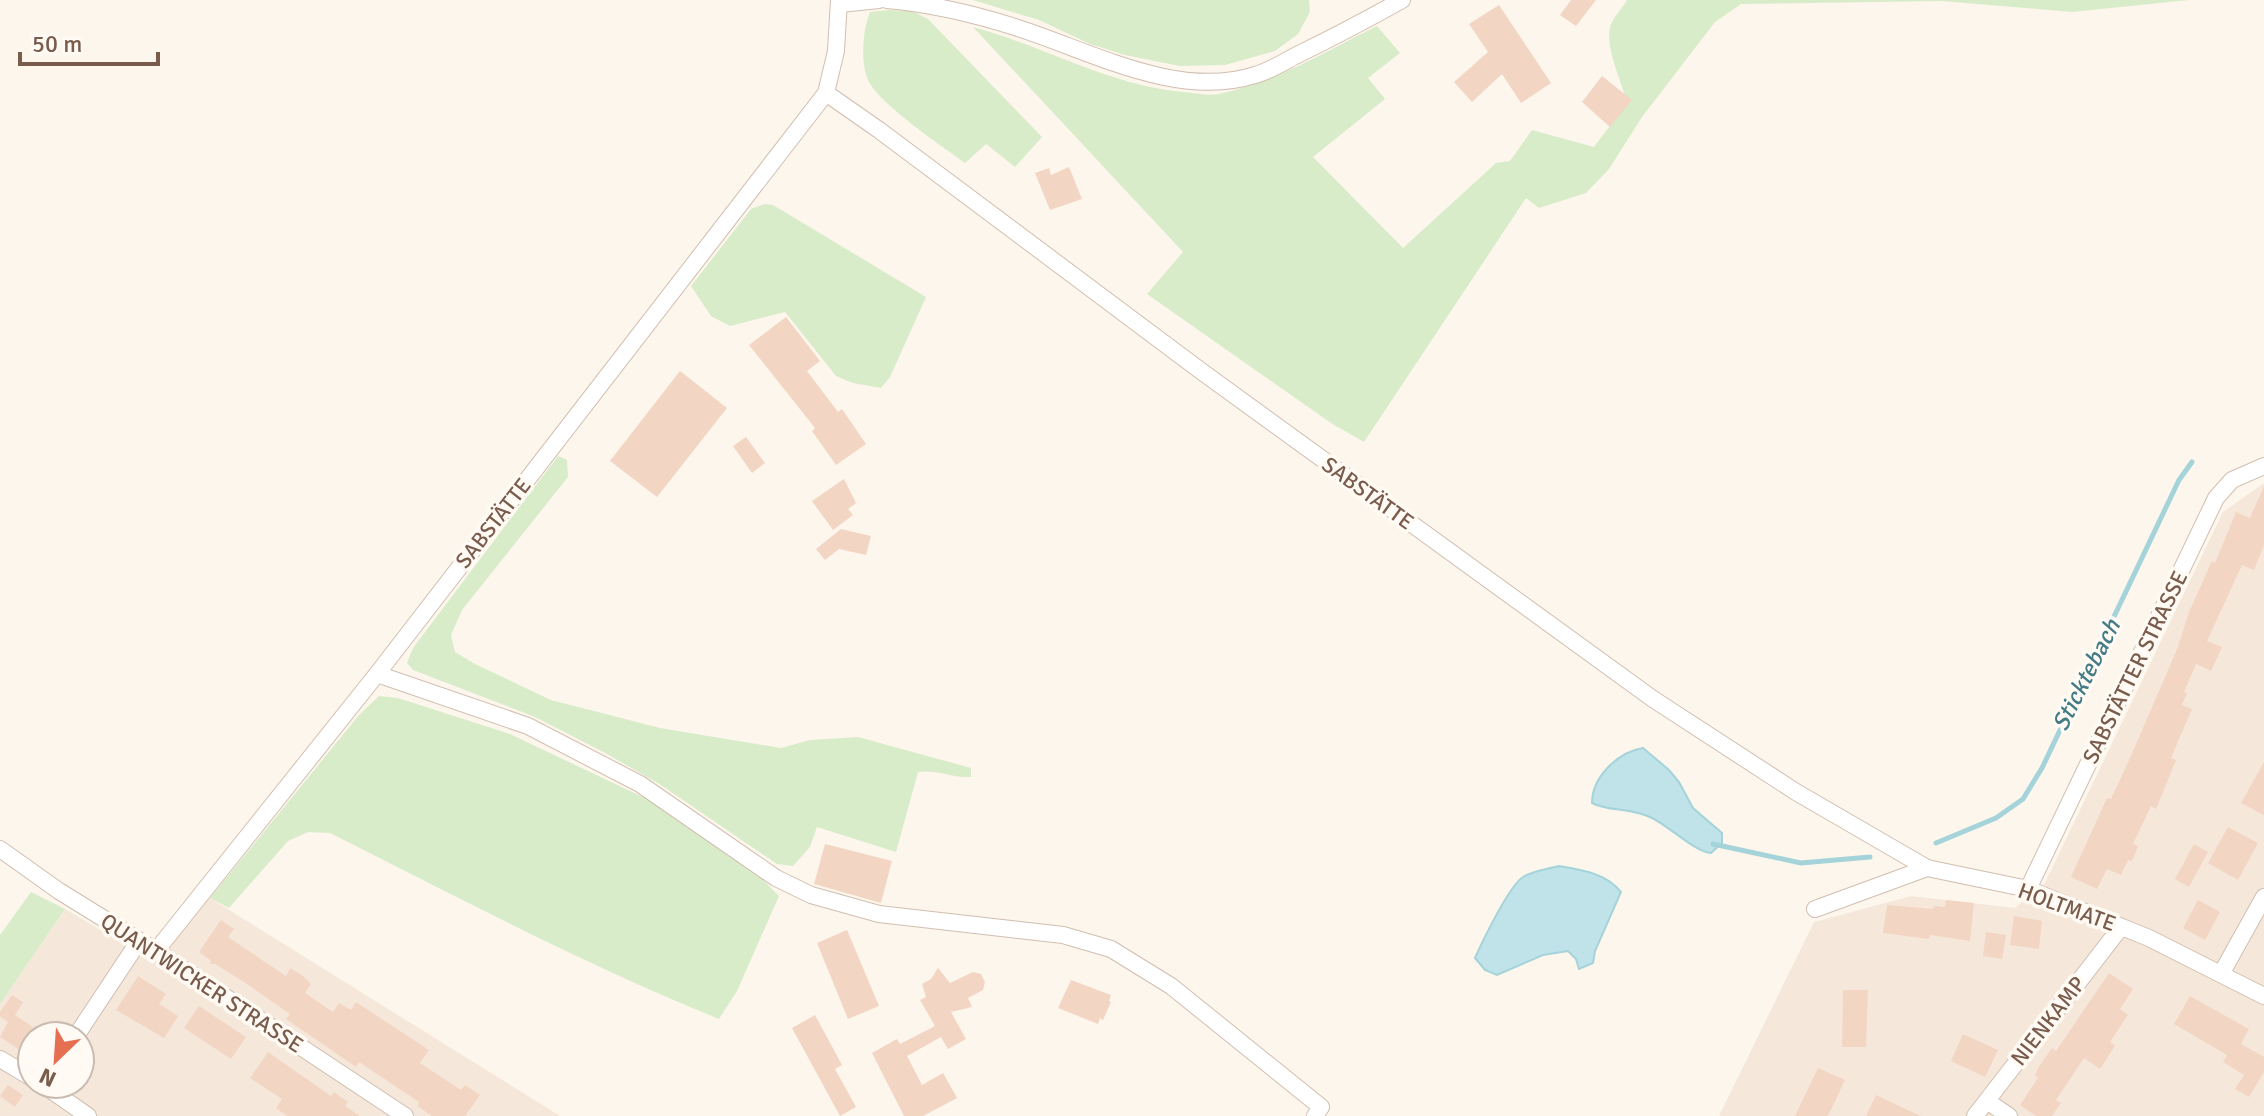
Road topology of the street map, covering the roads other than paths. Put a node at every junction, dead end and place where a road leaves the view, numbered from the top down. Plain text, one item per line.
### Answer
1 (879, 0) edge
2 (887, 0) edge
3 (1402, 0) edge
4 (840, 2) edge
5 (826, 93) junction
6 (2264, 466) edge
7 (377, 674) junction
8 (0, 849) edge
9 (1927, 868) junction
10 (2028, 889) junction
11 (2264, 897) edge
12 (1815, 909) dead end
13 (2121, 927) junction
14 (139, 941) junction
15 (156, 951) junction
16 (2221, 974) junction
17 (2264, 996) edge
18 (87, 1020) edge
19 (66, 1100) edge
20 (1987, 1101) junction
21 (88, 1116) edge
22 (405, 1116) edge
23 (1315, 1116) edge
24 (1975, 1116) edge
25 (2009, 1116) edge

1 - 4 street, SABSTÄTTE
2 - 3 street
4 - 5 street, SABSTÄTTE
5 - 7 street, SABSTÄTTE
5 - 9 street, SABSTÄTTE
6 - 10 street, SABSTÄTTER STRASSE
7 - 15 street, SABSTÄTTE
7 - 23 street
8 - 14 street, QUANTWICKER STRASSE
9 - 10 street, HOLTMATE
9 - 12 street
10 - 13 street, HOLTMATE
11 - 16 street
13 - 16 street, HOLTMATE
13 - 20 street, NIENKAMP
14 - 15 street, QUANTWICKER STRASSE
14 - 18 street
15 - 22 street, QUANTWICKER STRASSE
16 - 17 street, HOLTMATE
19 - 21 street
20 - 24 street, NIENKAMP
20 - 25 street

